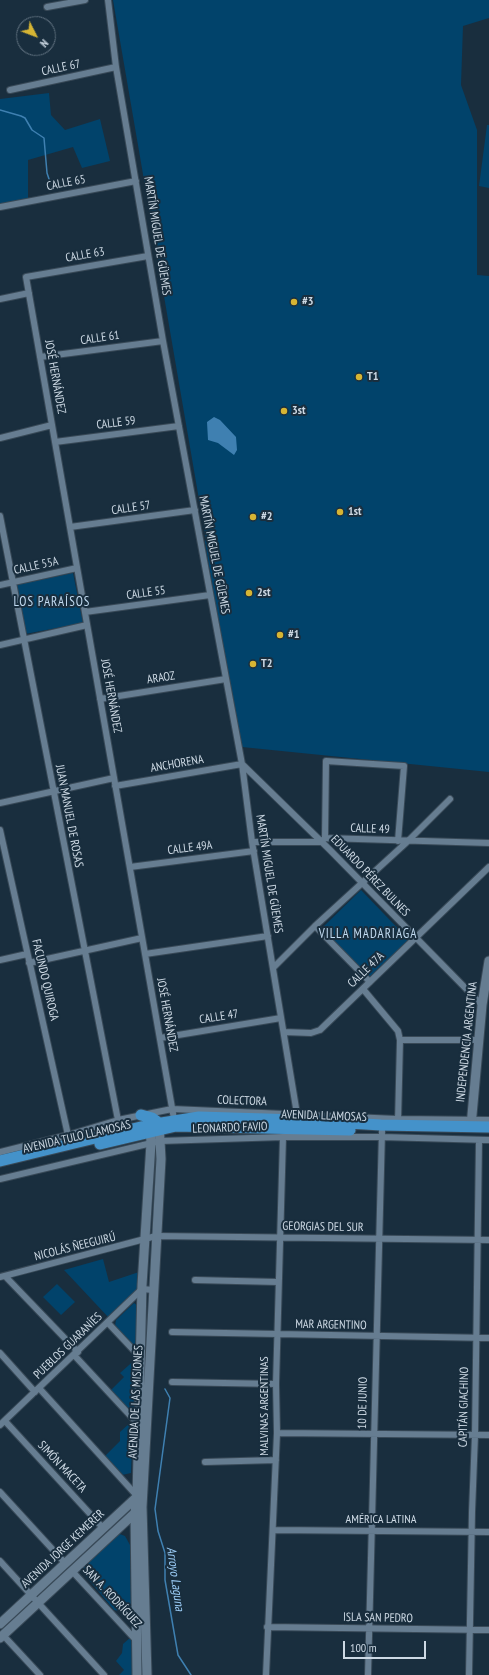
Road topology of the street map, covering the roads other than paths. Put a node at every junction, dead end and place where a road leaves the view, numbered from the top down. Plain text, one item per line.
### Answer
1 (85, 0) edge
2 (108, 0) edge
3 (47, 7) dead end
4 (116, 67) junction
5 (10, 90) dead end
6 (136, 181) junction
7 (0, 207) edge
8 (148, 256) junction
9 (26, 277) joint
10 (29, 293) junction
11 (0, 300) edge
12 (163, 341) junction
13 (40, 357) junction
14 (52, 425) junction
15 (179, 426) junction
16 (0, 438) edge
17 (55, 442) junction
18 (194, 510) junction
19 (0, 516) edge
20 (70, 527) junction
21 (77, 568) junction
22 (13, 582) junction
23 (0, 585) edge
24 (210, 595) junction
25 (85, 612) junction
26 (87, 625) junction
27 (24, 640) junction
28 (0, 645) edge
29 (226, 679) junction
30 (100, 699) junction
31 (242, 764) junction
32 (114, 778) junction
33 (115, 786) junction
34 (54, 792) junction
35 (450, 799) dead end
36 (0, 803) edge
37 (0, 830) edge
38 (323, 840) junction
39 (398, 841) junction
40 (408, 841) junction
41 (252, 842) junction
42 (489, 844) edge
43 (254, 851) junction
44 (130, 867) junction
45 (489, 867) edge
46 (361, 883) junction
47 (315, 926) junction
48 (268, 936) junction
49 (142, 938) junction
50 (415, 938) junction
51 (84, 950) junction
52 (28, 954) junction
53 (145, 954) junction
54 (0, 960) edge
55 (489, 961) edge
56 (29, 963) junction
57 (273, 968) junction
58 (370, 982) junction
59 (363, 989) junction
60 (482, 1005) junction
61 (281, 1018) junction
62 (284, 1032) junction
63 (160, 1038) junction
64 (400, 1040) junction
65 (478, 1040) junction
66 (173, 1114) junction
67 (297, 1114) junction
68 (141, 1116) junction
69 (118, 1120) junction
70 (489, 1120) edge
71 (398, 1122) junction
72 (471, 1123) junction
73 (489, 1127) edge
74 (155, 1133) junction
75 (489, 1133) edge
76 (382, 1134) junction
77 (68, 1135) junction
78 (283, 1137) junction
79 (479, 1140) junction
80 (489, 1140) edge
81 (0, 1152) edge
82 (0, 1161) edge
83 (0, 1168) edge
84 (0, 1179) edge
85 (156, 1236) junction
86 (280, 1238) junction
87 (378, 1239) junction
88 (146, 1240) junction
89 (478, 1240) junction
90 (489, 1240) edge
91 (2, 1277) edge
92 (195, 1280) dead end
93 (278, 1282) junction
94 (142, 1289) junction
95 (153, 1290) junction
96 (108, 1323) junction
97 (172, 1332) dead end
98 (277, 1335) junction
99 (376, 1337) junction
100 (476, 1338) junction
101 (489, 1338) edge
102 (0, 1353) edge
103 (76, 1354) junction
104 (140, 1357) junction
105 (172, 1382) dead end
106 (276, 1384) junction
107 (37, 1390) junction
108 (2, 1423) edge
109 (139, 1425) junction
110 (277, 1433) junction
111 (374, 1434) junction
112 (475, 1435) junction
113 (489, 1435) edge
114 (276, 1460) junction
115 (205, 1462) dead end
116 (0, 1492) edge
117 (140, 1502) junction
118 (103, 1528) junction
119 (273, 1530) junction
120 (372, 1530) junction
121 (472, 1532) junction
122 (489, 1532) edge
123 (0, 1561) edge
124 (65, 1563) junction
125 (72, 1570) junction
126 (31, 1595) junction
127 (38, 1603) junction
128 (0, 1624) edge
129 (267, 1627) junction
130 (369, 1629) junction
131 (469, 1630) junction
132 (489, 1630) edge
133 (2, 1636) edge
134 (135, 1639) junction
135 (40, 1675) edge
136 (104, 1675) edge
137 (137, 1675) edge
138 (147, 1675) edge
139 (266, 1675) edge
140 (368, 1675) edge
141 (469, 1675) edge

1 - 3 street
2 - 4 street, MARTÍN MIGUEL DE GÜEMES
4 - 5 street, CALLE 67
4 - 6 street, MARTÍN MIGUEL DE GÜEMES
6 - 7 street, CALLE 65
6 - 8 street, MARTÍN MIGUEL DE GÜEMES
8 - 9 street, CALLE 63
8 - 12 street, MARTÍN MIGUEL DE GÜEMES
9 - 10 street, JOSÉ HERNÁNDEZ
10 - 11 street
10 - 13 street, JOSÉ HERNÁNDEZ
12 - 13 street, CALLE 61
12 - 15 street, MARTÍN MIGUEL DE GÜEMES
13 - 14 street, JOSÉ HERNÁNDEZ
14 - 16 street
14 - 17 street, JOSÉ HERNÁNDEZ
15 - 17 street, CALLE 59
15 - 18 street, MARTÍN MIGUEL DE GÜEMES
17 - 20 street, JOSÉ HERNÁNDEZ
18 - 20 street, CALLE 57
18 - 24 street, MARTÍN MIGUEL DE GÜEMES
19 - 22 street, JUAN MANUEL DE ROSAS
20 - 21 street, JOSÉ HERNÁNDEZ
21 - 22 street, CALLE 55A
21 - 25 street, JOSÉ HERNÁNDEZ
22 - 23 street, CALLE 55A
22 - 27 street, JUAN MANUEL DE ROSAS
24 - 25 street, CALLE 55
24 - 29 street, MARTÍN MIGUEL DE GÜEMES
25 - 26 street, JOSÉ HERNÁNDEZ
26 - 27 street
26 - 30 street, JOSÉ HERNÁNDEZ
27 - 28 street
27 - 34 street, JUAN MANUEL DE ROSAS
29 - 30 street, ARAOZ
29 - 31 street, MARTÍN MIGUEL DE GÜEMES
30 - 32 street, JOSÉ HERNÁNDEZ
31 - 33 street, ANCHORENA
31 - 38 street, EDUARDO PÉREZ BULNES
31 - 41 street, MARTÍN MIGUEL DE GÜEMES
32 - 33 street, JOSÉ HERNÁNDEZ
32 - 34 street
33 - 44 street, JOSÉ HERNÁNDEZ
34 - 36 street
34 - 51 street, JUAN MANUEL DE ROSAS
35 - 40 street
37 - 52 street, FACUNDO QUIROGA
38 - 39 street, CALLE 49
38 - 39 street
38 - 41 street, CALLE 49
38 - 46 street, EDUARDO PÉREZ BULNES
39 - 40 street, CALLE 49
40 - 42 street, CALLE 49
40 - 46 street
41 - 43 street, MARTÍN MIGUEL DE GÜEMES
43 - 44 street, CALLE 49A
43 - 48 street, MARTÍN MIGUEL DE GÜEMES
44 - 49 street, JOSÉ HERNÁNDEZ
45 - 50 street, CALLE 47A
46 - 47 street
46 - 50 street, EDUARDO PÉREZ BULNES
47 - 57 street
47 - 58 street
48 - 53 street
48 - 57 street, MARTÍN MIGUEL DE GÜEMES
49 - 51 street
49 - 53 street, JOSÉ HERNÁNDEZ
50 - 58 street, CALLE 47A
50 - 60 street, EDUARDO PÉREZ BULNES
51 - 56 street
51 - 69 street, JUAN MANUEL DE ROSAS
52 - 54 street
52 - 56 street, FACUNDO QUIROGA
53 - 63 street, JOSÉ HERNÁNDEZ
55 - 60 main road, INDEPENDENCIA ARGENTINA
56 - 77 street, FACUNDO QUIROGA
57 - 61 street, MARTÍN MIGUEL DE GÜEMES
58 - 59 street, CALLE 47A
59 - 62 street, CALLE 47A
59 - 64 street
60 - 65 main road, INDEPENDENCIA ARGENTINA
61 - 62 street, MARTÍN MIGUEL DE GÜEMES
61 - 63 street, CALLE 47
62 - 67 street, MARTÍN MIGUEL DE GÜEMES
63 - 66 street, JOSÉ HERNÁNDEZ
64 - 65 street
64 - 71 street
65 - 72 main road, INDEPENDENCIA ARGENTINA
66 - 67 street, COLECTORA
66 - 68 street, COLECTORA
66 - 71 highway, AVENIDA LLAMOSAS
66 - 74 highway, AVENIDA LLAMOSAS
67 - 71 street, COLECTORA
68 - 69 street, COLECTORA
68 - 74 highway
69 - 77 street, COLECTORA
70 - 72 street
71 - 72 highway, AVENIDA LLAMOSAS
72 - 73 highway, AVENIDA LLAMOSAS
74 - 76 highway, AVENIDA LLAMOSAS
74 - 78 street, LEONARDO FAVIO
74 - 82 highway, AVENIDA LLAMOSAS
74 - 83 highway, AVENIDA TULO LLAMOSAS
74 - 84 street, LEONARDO FAVIO
74 - 85 main road, AVENIDA DE LAS MISIONES
74 - 88 main road, AVENIDA DE LAS MISIONES
75 - 76 highway, AVENIDA LLAMOSAS
76 - 78 street, LEONARDO FAVIO
76 - 79 street, LEONARDO FAVIO
76 - 87 street, 10 DE JUNIO
77 - 81 street, COLECTORA
78 - 86 street, MALVINAS ARGENTINAS
79 - 80 street, LEONARDO FAVIO
79 - 89 street, CAPITÁN GIACHINO
85 - 86 street, GEORGIAS DEL SUR
85 - 88 street, NICOLÁS ÑEEGUIRÚ
85 - 95 main road, AVENIDA DE LAS MISIONES
86 - 87 street, GEORGIAS DEL SUR
86 - 93 street, MALVINAS ARGENTINAS
87 - 89 street, GEORGIAS DEL SUR
87 - 99 street, 10 DE JUNIO
88 - 91 street, NICOLÁS ÑEEGUIRÚ
88 - 94 main road, AVENIDA DE LAS MISIONES
89 - 90 street, GEORGIAS DEL SUR
89 - 100 street, CAPITÁN GIACHINO
91 - 103 street
92 - 93 street
93 - 98 street, MALVINAS ARGENTINAS
94 - 95 street
94 - 96 street, PUEBLOS GUARANÍES
94 - 104 main road, AVENIDA DE LAS MISIONES
95 - 117 main road, AVENIDA DE LAS MISIONES
96 - 103 street, PUEBLOS GUARANÍES
96 - 104 street
97 - 98 street, MAR ARGENTINO
98 - 99 street, MAR ARGENTINO
98 - 106 street, MALVINAS ARGENTINAS
99 - 100 street, MAR ARGENTINO
99 - 111 street, 10 DE JUNIO
100 - 101 street, MAR ARGENTINO
100 - 112 street, CAPITÁN GIACHINO
102 - 107 street
103 - 107 street, PUEBLOS GUARANÍES
103 - 109 street
104 - 109 main road, AVENIDA DE LAS MISIONES
105 - 106 street
106 - 110 street, MALVINAS ARGENTINAS
107 - 108 street, PUEBLOS GUARANÍES
107 - 117 street
108 - 118 street, SIMÓN MACETA
109 - 117 main road, AVENIDA DE LAS MISIONES
110 - 111 street
110 - 114 street, MALVINAS ARGENTINAS
111 - 112 street
111 - 120 street, 10 DE JUNIO
112 - 113 street
112 - 121 street, CAPITÁN GIACHINO
114 - 115 street
114 - 119 street, MALVINAS ARGENTINAS
116 - 124 street, SAN A. RODRÍGUEZ
117 - 118 main road, AVENIDA JORGE KEMERER
117 - 125 main road, AVENIDA JORGE KEMERER
117 - 134 main road, AVENIDA DE LAS MISIONES
117 - 138 main road, AVENIDA DE LAS MISIONES
118 - 124 main road, AVENIDA JORGE KEMERER
119 - 120 street, AMÉRICA LATINA
119 - 129 street, MALVINAS ARGENTINAS
120 - 121 street, AMÉRICA LATINA
120 - 130 street, 10 DE JUNIO
121 - 122 street, AMÉRICA LATINA
121 - 131 street, CAPITÁN GIACHINO
123 - 126 street
124 - 126 main road, AVENIDA JORGE KEMERER
125 - 127 main road, AVENIDA JORGE KEMERER
125 - 134 street, SAN A. RODRÍGUEZ
126 - 127 street
126 - 128 main road, AVENIDA JORGE KEMERER
127 - 133 main road, AVENIDA JORGE KEMERER
127 - 136 street
129 - 130 street, ISLA SAN PEDRO
129 - 139 street, MALVINAS ARGENTINAS
130 - 131 street, ISLA SAN PEDRO
130 - 140 street, 10 DE JUNIO
131 - 132 street, ISLA SAN PEDRO
131 - 141 street, CAPITÁN GIACHINO
133 - 135 street
134 - 137 main road, AVENIDA DE LAS MISIONES

